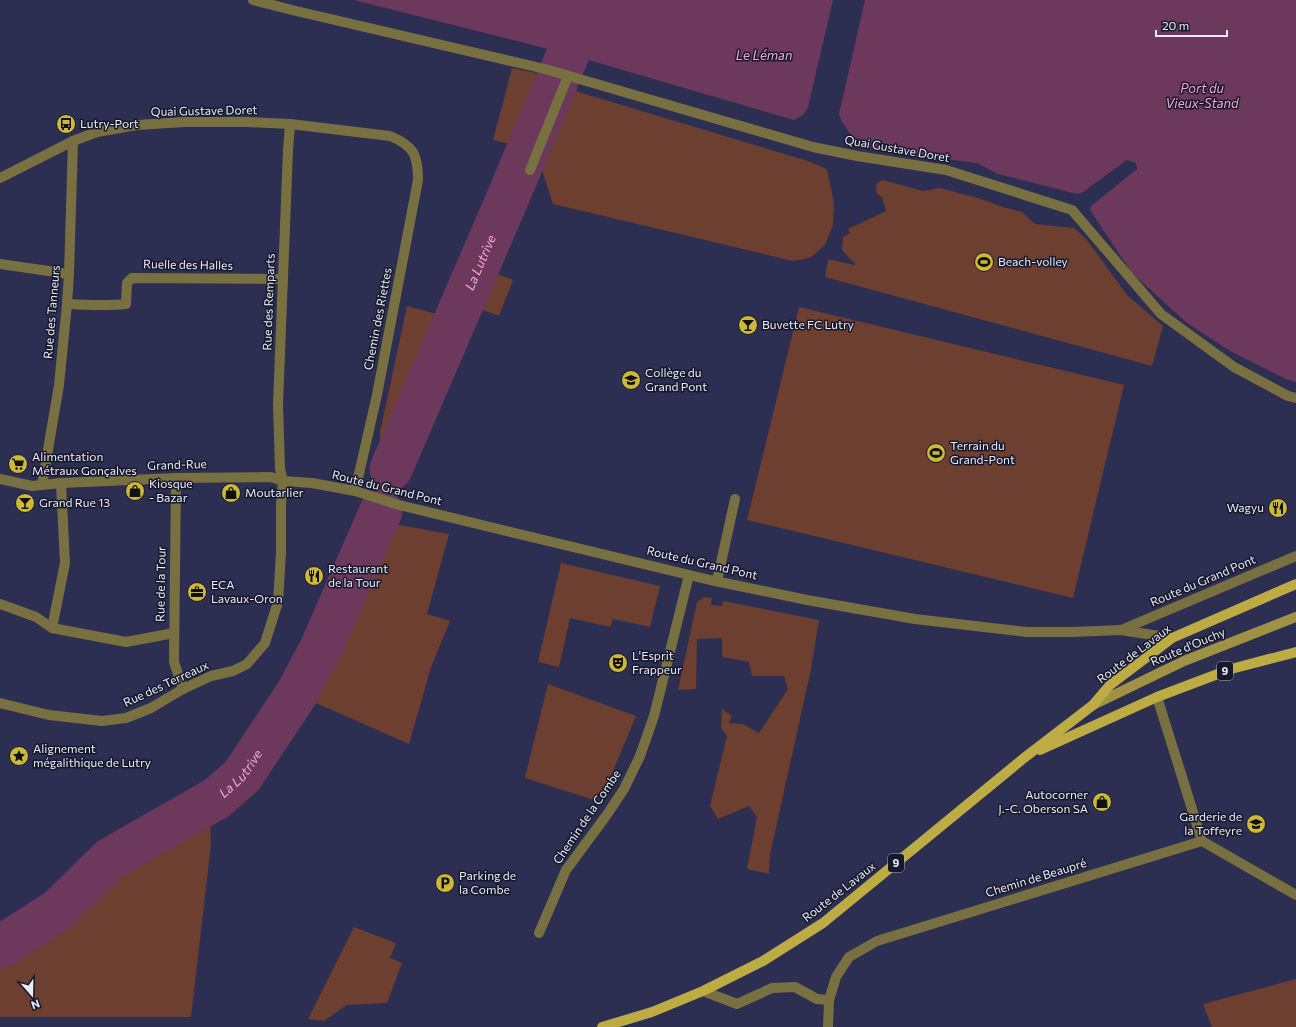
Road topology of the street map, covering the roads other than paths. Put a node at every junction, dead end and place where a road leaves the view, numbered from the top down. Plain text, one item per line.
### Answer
1 (253, 0) edge
2 (568, 76) junction
3 (290, 124) junction
4 (73, 141) junction
5 (414, 152) joint
6 (530, 170) dead end
7 (0, 178) edge
8 (0, 264) edge
9 (69, 274) junction
10 (283, 279) junction
11 (67, 304) junction
12 (1296, 398) edge
13 (176, 478) junction
14 (0, 480) edge
15 (283, 481) junction
16 (61, 483) junction
17 (42, 485) junction
18 (355, 491) junction
19 (735, 498) dead end
20 (1296, 556) edge
21 (689, 575) junction
22 (717, 581) junction
23 (1296, 584) edge
24 (0, 604) edge
25 (1296, 617) edge
26 (52, 628) junction
27 (1121, 630) junction
28 (174, 633) junction
29 (1172, 638) junction
30 (1296, 652) edge
31 (183, 689) junction
32 (1157, 697) junction
33 (0, 703) edge
34 (1093, 705) junction
35 (1024, 758) junction
36 (1202, 841) junction
37 (1296, 896) edge
38 (539, 933) dead end
39 (703, 991) junction
40 (829, 1000) junction
41 (602, 1027) edge
42 (828, 1027) edge

1 - 2 street, Quai Gustave Doret
2 - 6 street
2 - 12 street, Quai Gustave Doret
3 - 4 street, Quai Gustave Doret
3 - 5 street, Quai Gustave Doret
3 - 10 street, Rue des Remparts
4 - 7 street, Quai Gustave Doret
4 - 9 street, Rue des Tanneurs
5 - 18 street, Chemin des Riettes
8 - 9 street
9 - 11 street, Rue des Tanneurs
10 - 11 street, Ruelle des Halles
10 - 15 street, Rue des Remparts
11 - 17 street, Rue des Tanneurs
13 - 15 street, Grand-Rue
13 - 16 street, Grand-Rue
13 - 28 street, Rue de la Tour
14 - 17 street, Grand-Rue
15 - 18 street, Route du Grand Pont
15 - 31 street, Rue des Terreaux
16 - 17 street, Grand-Rue
16 - 26 street
18 - 21 street, Route du Grand Pont
19 - 22 street
20 - 27 street, Route du Grand Pont
21 - 22 street, Route du Grand Pont
21 - 38 street, Chemin de la Combe
22 - 27 street, Route du Grand Pont
23 - 29 main road, Route de Lavaux / 9
24 - 26 street
25 - 34 main road, Route d'Ouchy
26 - 28 street
27 - 29 street, Route du Grand Pont
28 - 31 street, Rue de la Tour
29 - 34 main road, Route de Lavaux / 9
30 - 32 main road, Route de Lavaux / 9
31 - 33 street, Rue des Terreaux
32 - 35 main road, Route de Lavaux / 9
32 - 36 street
34 - 35 main road, Route de Lavaux / 9
35 - 39 main road, Route de Lavaux / 9
36 - 37 street
36 - 40 street, Chemin de Beaupré
39 - 40 street
39 - 41 main road, Route de Lavaux / 9
40 - 42 street, Chemin de Beaupré

